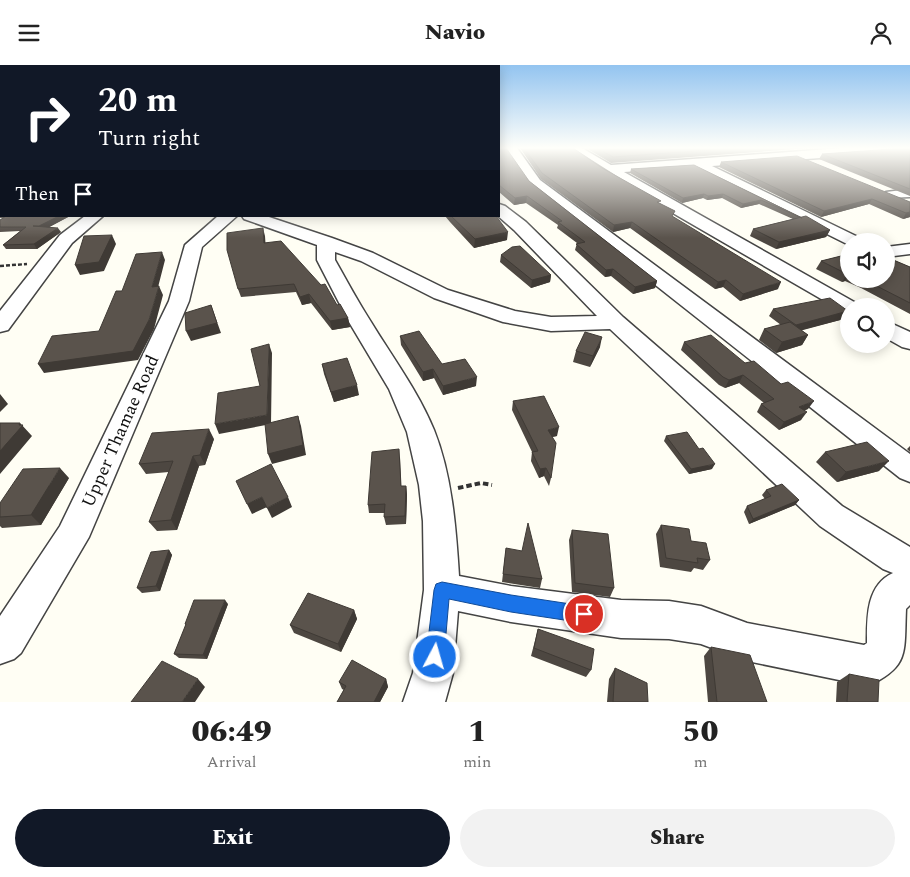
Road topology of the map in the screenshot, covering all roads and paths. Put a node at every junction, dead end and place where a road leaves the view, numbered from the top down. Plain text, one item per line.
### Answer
1 (531, 178) edge
2 (622, 178) edge
3 (725, 178) edge
4 (874, 188) edge
5 (910, 193) edge
6 (891, 195) junction
7 (910, 203) edge
8 (500, 210) edge
9 (94, 217) edge
10 (228, 217) edge
11 (253, 217) edge
12 (840, 235) edge
13 (326, 242) junction
14 (910, 249) edge
15 (895, 251) edge
16 (895, 262) edge
17 (910, 269) edge
18 (840, 302) edge
19 (615, 322) junction
20 (0, 325) edge
21 (895, 333) edge
22 (910, 342) edge
23 (910, 470) edge
24 (492, 485) dead end
25 (435, 493) junction
26 (910, 563) edge
27 (910, 587) edge
28 (442, 590) junction
29 (0, 645) edge
30 (424, 702) edge

1 - 23 street
2 - 18 street
3 - 12 street
4 - 6 street
5 - 6 street
6 - 7 street
8 - 19 street
9 - 20 street
10 - 29 street, Upper Thamae Road
11 - 13 street
13 - 19 street
13 - 25 street
14 - 15 street
16 - 17 street
19 - 26 street
21 - 22 street
24 - 25 path
25 - 28 street
27 - 28 street
28 - 30 street

